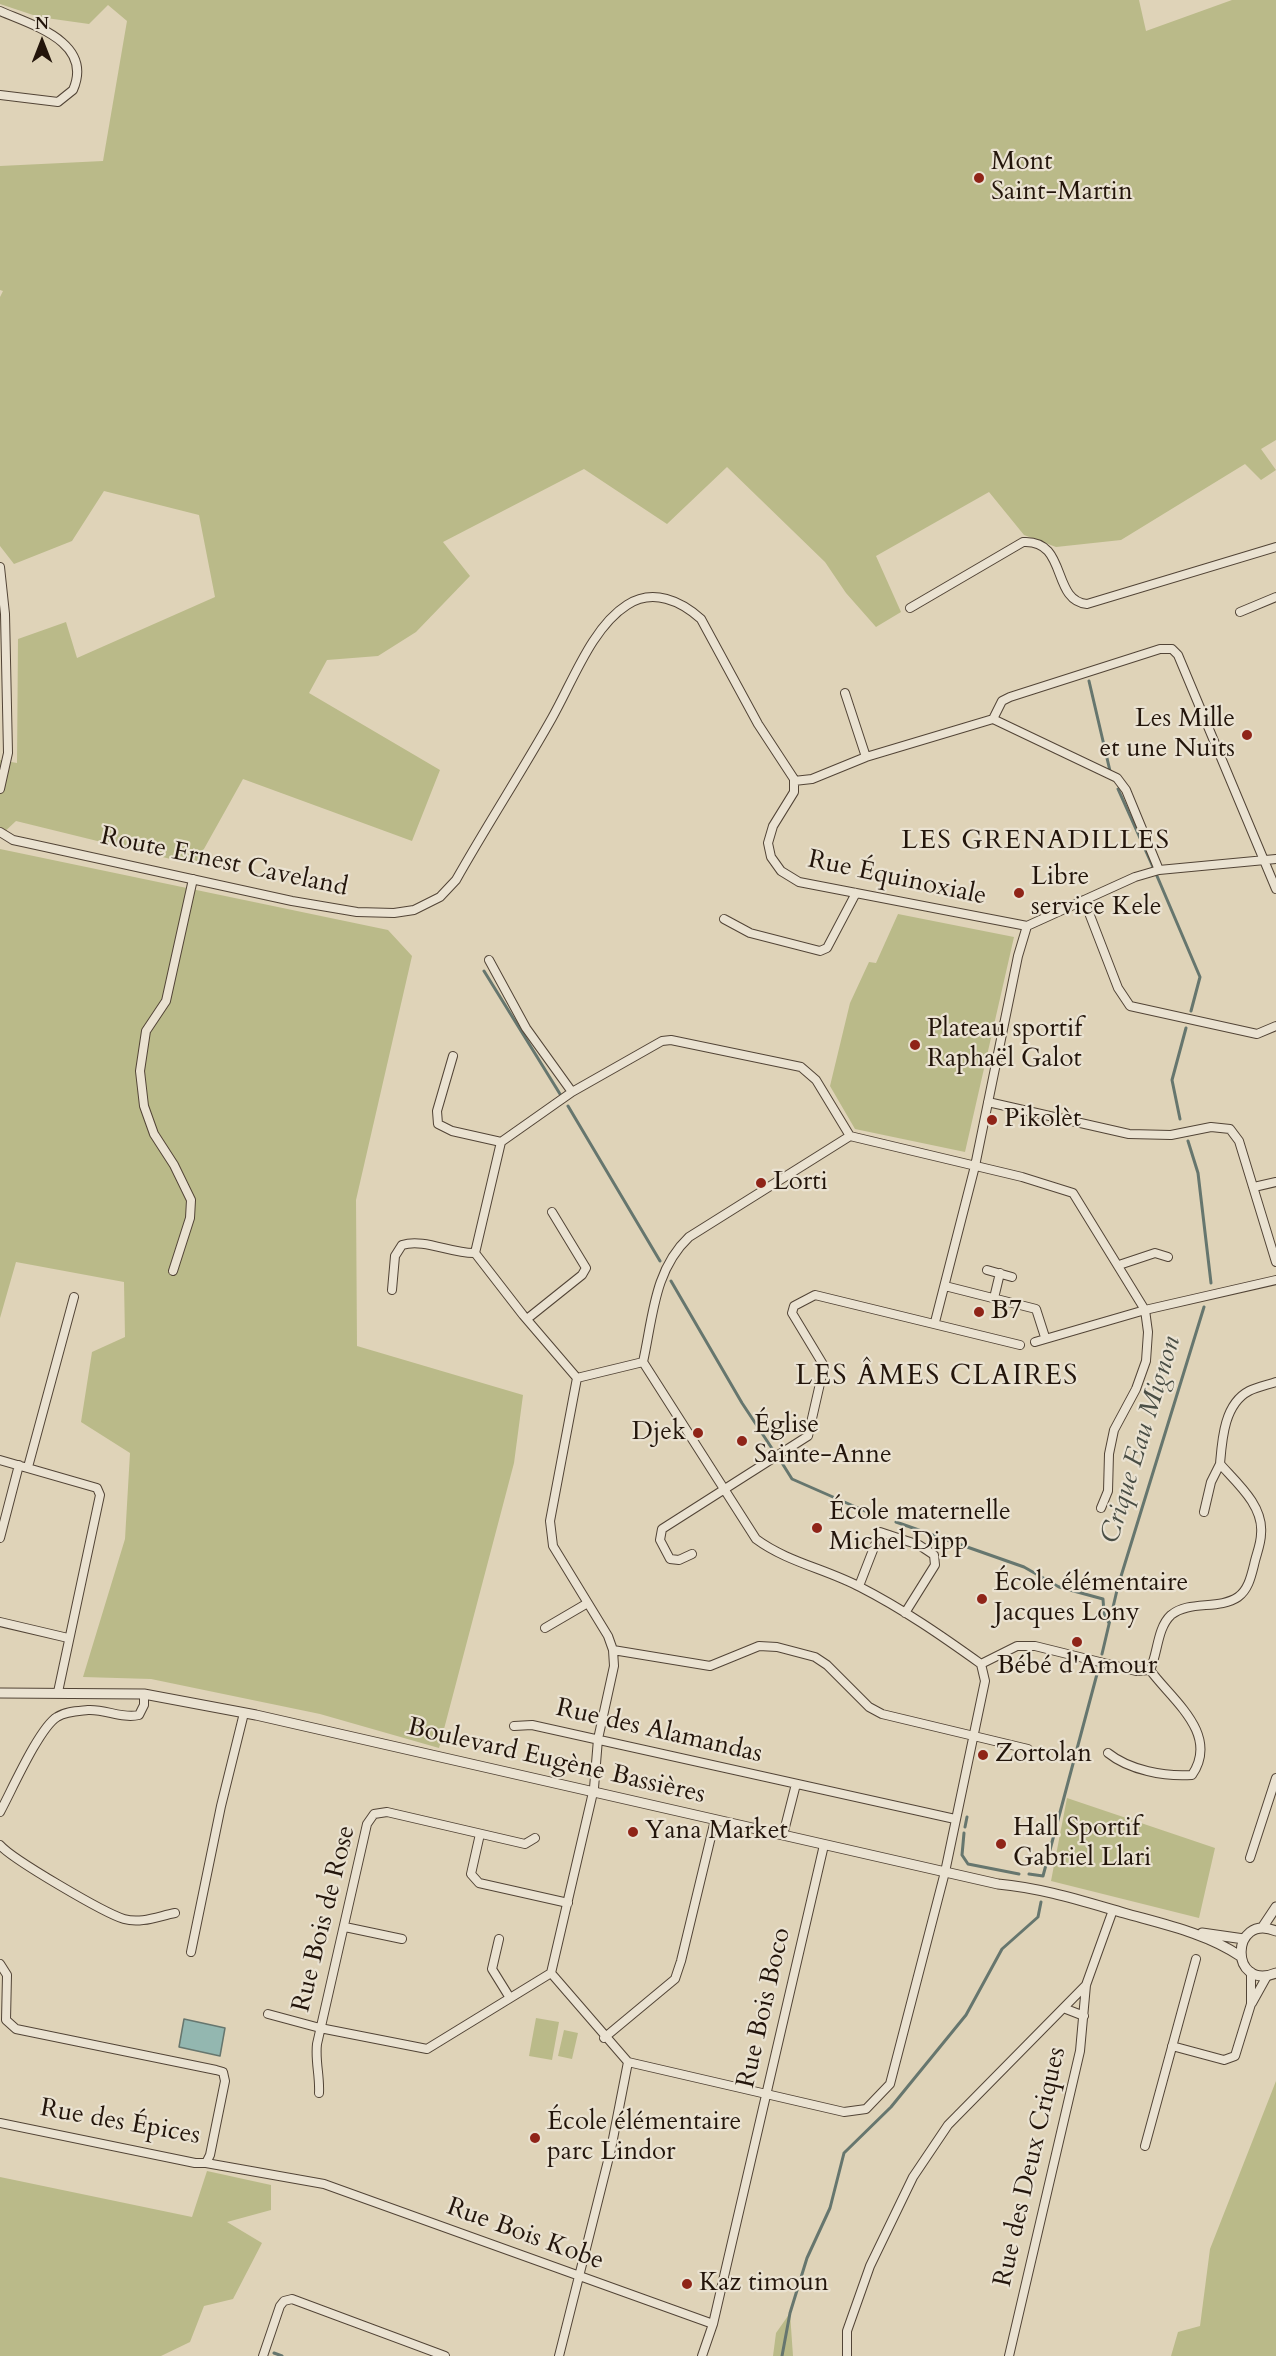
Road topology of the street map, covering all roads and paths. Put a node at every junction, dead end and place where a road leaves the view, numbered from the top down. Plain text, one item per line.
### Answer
1 (0, 11) edge
2 (0, 95) edge
3 (1276, 547) edge
4 (0, 567) edge
5 (1276, 597) edge
6 (910, 608) dead end
7 (1240, 612) dead end
8 (845, 693) dead end
9 (993, 719) junction
10 (866, 757) junction
11 (794, 781) junction
12 (0, 789) edge
13 (0, 832) edge
14 (1276, 860) edge
15 (1262, 861) junction
16 (1159, 870) junction
17 (193, 879) junction
18 (1276, 889) edge
19 (856, 893) junction
20 (1084, 900) junction
21 (724, 919) dead end
22 (1027, 926) junction
23 (489, 960) dead end
24 (1276, 1026) edge
25 (453, 1056) dead end
26 (572, 1092) junction
27 (988, 1102) junction
28 (850, 1136) junction
29 (501, 1142) junction
30 (975, 1166) junction
31 (1276, 1182) edge
32 (1254, 1187) junction
33 (552, 1212) dead end
34 (476, 1253) junction
35 (1168, 1257) dead end
36 (1276, 1262) edge
37 (1119, 1265) junction
38 (987, 1270) dead end
39 (173, 1271) dead end
40 (1000, 1274) junction
41 (1012, 1276) dead end
42 (1276, 1280) edge
43 (945, 1286) junction
44 (392, 1290) dead end
45 (74, 1297) dead end
46 (994, 1298) junction
47 (1145, 1310) junction
48 (527, 1319) junction
49 (935, 1322) junction
50 (1045, 1337) junction
51 (1035, 1342) dead end
52 (1020, 1345) dead end
53 (643, 1362) junction
54 (577, 1378) junction
55 (1276, 1382) edge
56 (0, 1460) edge
57 (1220, 1464) junction
58 (23, 1466) junction
59 (723, 1490) junction
60 (1101, 1508) dead end
61 (1204, 1512) dead end
62 (0, 1538) edge
63 (692, 1554) dead end
64 (859, 1586) junction
65 (586, 1604) junction
66 (905, 1613) junction
67 (0, 1622) edge
68 (545, 1628) dead end
69 (68, 1638) junction
70 (613, 1650) junction
71 (981, 1664) junction
72 (1150, 1670) junction
73 (58, 1692) junction
74 (0, 1693) edge
75 (144, 1694) junction
76 (244, 1713) junction
77 (514, 1726) dead end
78 (973, 1736) junction
79 (598, 1739) junction
80 (1028, 1749) dead end
81 (1108, 1753) dead end
82 (1276, 1778) edge
83 (796, 1784) junction
84 (593, 1792) junction
85 (0, 1812) edge
86 (955, 1819) junction
87 (715, 1820) junction
88 (480, 1834) junction
89 (783, 1835) junction
90 (535, 1838) dead end
91 (0, 1845) edge
92 (824, 1845) junction
93 (1250, 1858) dead end
94 (945, 1872) junction
95 (567, 1903) junction
96 (1276, 1907) edge
97 (1113, 1910) junction
98 (175, 1913) dead end
99 (1167, 1925) junction
100 (345, 1927) junction
101 (1262, 1928) junction
102 (1276, 1931) edge
103 (402, 1938) dead end
104 (499, 1939) dead end
105 (1244, 1939) junction
106 (191, 1952) dead end
107 (1240, 1956) junction
108 (1196, 1959) dead end
109 (0, 1964) edge
110 (1251, 1972) junction
111 (551, 1973) junction
112 (1271, 1974) edge
113 (1086, 1985) junction
114 (510, 1998) junction
115 (1251, 2004) junction
116 (1066, 2009) junction
117 (268, 2014) dead end
118 (1084, 2016) junction
119 (320, 2028) junction
120 (604, 2038) junction
121 (1172, 2046) junction
122 (628, 2062) junction
123 (319, 2093) dead end
124 (766, 2093) junction
125 (0, 2123) edge
126 (1145, 2146) dead end
127 (206, 2163) junction
128 (577, 2277) junction
129 (712, 2324) junction
130 (263, 2356) edge
131 (445, 2356) edge
132 (559, 2356) edge
133 (702, 2356) edge
134 (847, 2356) edge
135 (1009, 2356) edge

1 - 2 street
3 - 6 street
4 - 12 street
5 - 7 street
8 - 10 street
9 - 10 street
9 - 15 street
9 - 16 street
10 - 11 street
11 - 17 street, Route Ernest Caveland
11 - 19 street, Rue Équinoxiale
13 - 17 street, Route Ernest Caveland
14 - 15 street
15 - 16 street
15 - 18 street
16 - 20 street
17 - 39 street
19 - 21 street
19 - 22 street, Rue Équinoxiale
20 - 22 street
20 - 24 street
22 - 27 street
23 - 26 street
25 - 29 street
26 - 28 street
26 - 29 street
27 - 30 street
27 - 32 street
28 - 30 street
28 - 53 street
29 - 34 street
30 - 37 street
30 - 43 street
31 - 32 street
32 - 36 street
33 - 48 street
34 - 44 street
34 - 48 street
35 - 37 street
37 - 47 street
38 - 40 street
40 - 41 street
40 - 46 street
42 - 47 street
43 - 46 street
43 - 49 street
45 - 58 street
46 - 50 street
47 - 50 street
47 - 60 street
48 - 54 street
49 - 52 street
49 - 59 street
50 - 51 street
53 - 54 street
53 - 59 street
54 - 65 street
55 - 57 street
56 - 58 street
57 - 61 street
57 - 72 street
58 - 62 street
58 - 69 street
59 - 63 street
59 - 64 street
64 - 66 street
64 - 66 street
65 - 68 street
65 - 70 street
66 - 71 street
67 - 69 street
69 - 73 street
70 - 78 street
70 - 79 street
71 - 72 street
71 - 78 street
72 - 81 street
73 - 74 street, Boulevard Eugène Bassières
73 - 75 street, Boulevard Eugène Bassières
75 - 76 street, Boulevard Eugène Bassières
75 - 85 street
76 - 84 street, Boulevard Eugène Bassières
76 - 106 street
77 - 79 street, Rue des Alamandas
78 - 80 street
78 - 86 street
79 - 83 street, Rue des Alamandas
79 - 84 street
82 - 93 street
83 - 86 street, Rue des Alamandas
83 - 89 street
84 - 87 street, Boulevard Eugène Bassières
84 - 95 street
86 - 94 street
87 - 89 street, Boulevard Eugène Bassières
87 - 120 street
88 - 90 street, Rue Bois de Rose
88 - 95 street
88 - 100 street, Rue Bois de Rose
89 - 92 street, Boulevard Eugène Bassières
91 - 98 street
92 - 94 street, Boulevard Eugène Bassières
92 - 124 street, Rue Bois Boco
94 - 97 street, Boulevard Eugène Bassières
94 - 124 street
95 - 111 street
96 - 101 street
97 - 99 street, Boulevard Eugène Bassières
97 - 113 street, Rue des Deux Criques
99 - 105 street, Boulevard Eugène Bassières
99 - 107 street, Boulevard Eugène Bassières
100 - 103 street
100 - 119 street, Rue Bois de Rose
101 - 102 street
101 - 105 street
104 - 114 street
105 - 107 street
107 - 110 street
108 - 121 street
109 - 127 street, Rue des Épices
110 - 112 street
110 - 115 street
111 - 114 street
111 - 120 street
112 - 115 street
113 - 116 street, Rue des Deux Criques
113 - 118 street, Rue des Deux Criques
114 - 119 street
115 - 121 street
116 - 118 street
116 - 134 street, Rue des Deux Criques
117 - 119 street
118 - 135 street, Rue des Deux Criques
119 - 123 street, Rue Bois de Rose
120 - 122 street
121 - 126 street
122 - 124 street
122 - 128 street
124 - 129 street, Rue Bois Boco
125 - 127 street, Rue des Épices
127 - 128 street, Rue Bois Kobe
128 - 129 street, Rue Bois Kobe
128 - 132 street
129 - 133 street, Rue Bois Boco
130 - 131 street

